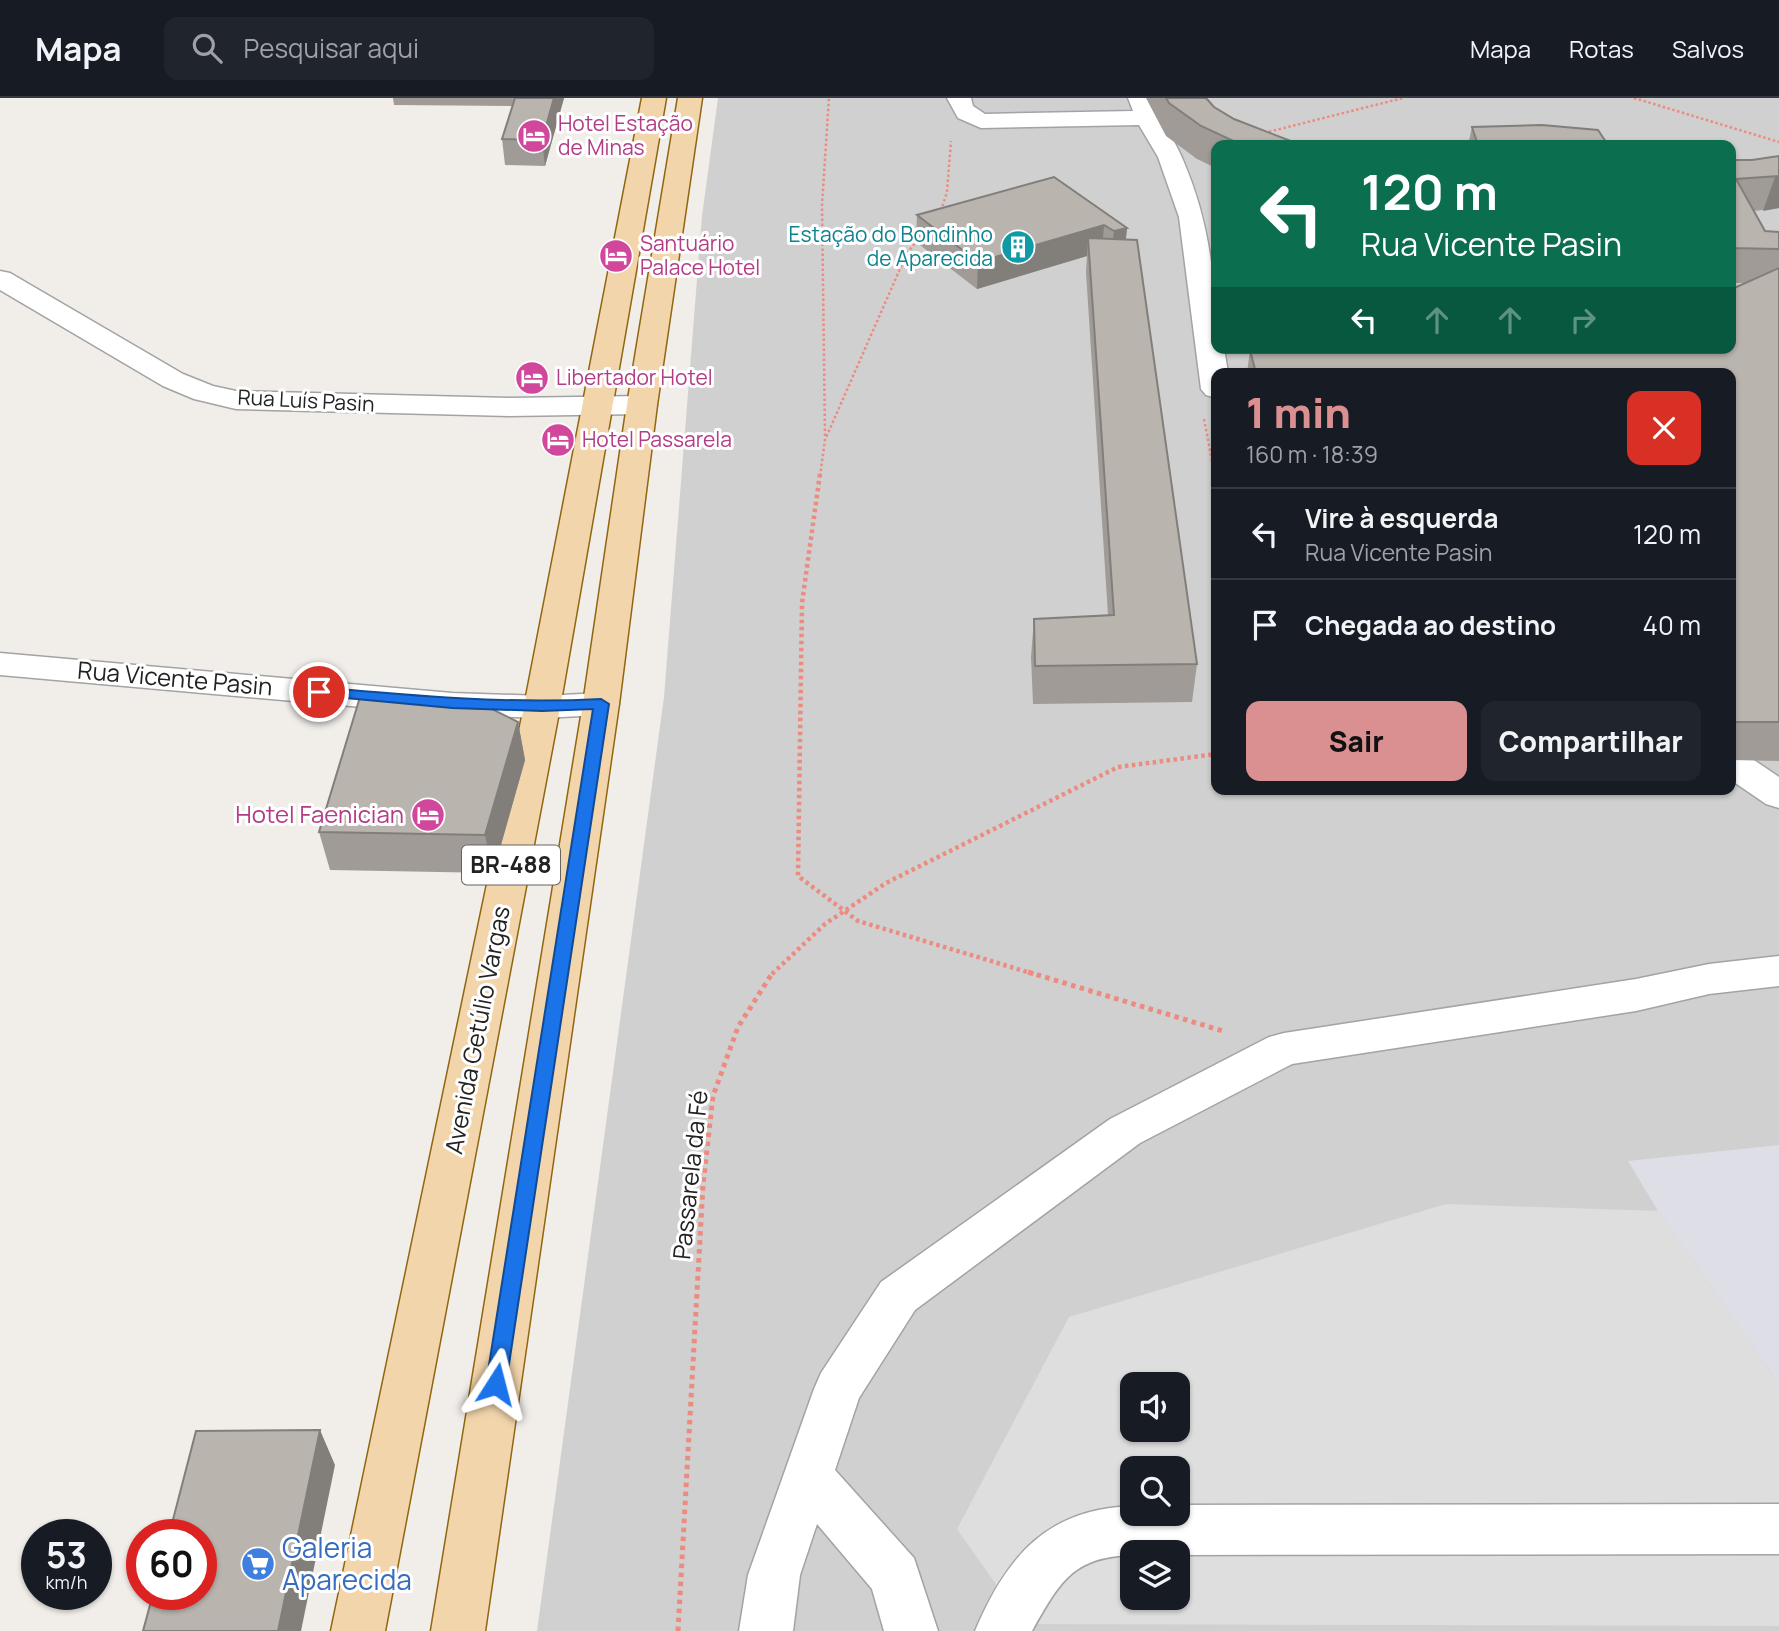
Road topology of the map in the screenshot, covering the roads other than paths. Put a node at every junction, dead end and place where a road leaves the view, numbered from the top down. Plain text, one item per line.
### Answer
1 (654, 98) edge
2 (690, 98) edge
3 (959, 98) edge
4 (1144, 108) edge
5 (0, 279) edge
6 (1211, 353) edge
7 (642, 405) junction
8 (597, 407) junction
9 (0, 664) edge
10 (601, 704) junction
11 (542, 707) junction
12 (1736, 766) edge
13 (1736, 767) edge
14 (1779, 767) edge
15 (1779, 795) edge
16 (1779, 971) edge
17 (808, 1477) junction
18 (1779, 1529) edge
19 (358, 1631) edge
20 (458, 1631) edge
21 (766, 1631) edge
22 (911, 1631) edge
23 (1002, 1631) edge

1 - 8 main road, Avenida Getúlio Vargas / BR-488
2 - 7 main road, BR-488
3 - 4 street
4 - 6 street
5 - 8 street, Rua Luís Pasin
7 - 8 street, Rua Luís Pasin
7 - 10 main road, BR-488
8 - 11 main road, Avenida Getúlio Vargas / BR-488
9 - 11 street, Rua Vicente Pasin
10 - 11 street, Rua Vicente Pasin
10 - 20 main road, BR-488
11 - 19 main road, Avenida Getúlio Vargas / BR-488
12 - 14 street
13 - 15 street
16 - 17 street
17 - 21 street
17 - 22 street
18 - 23 street

